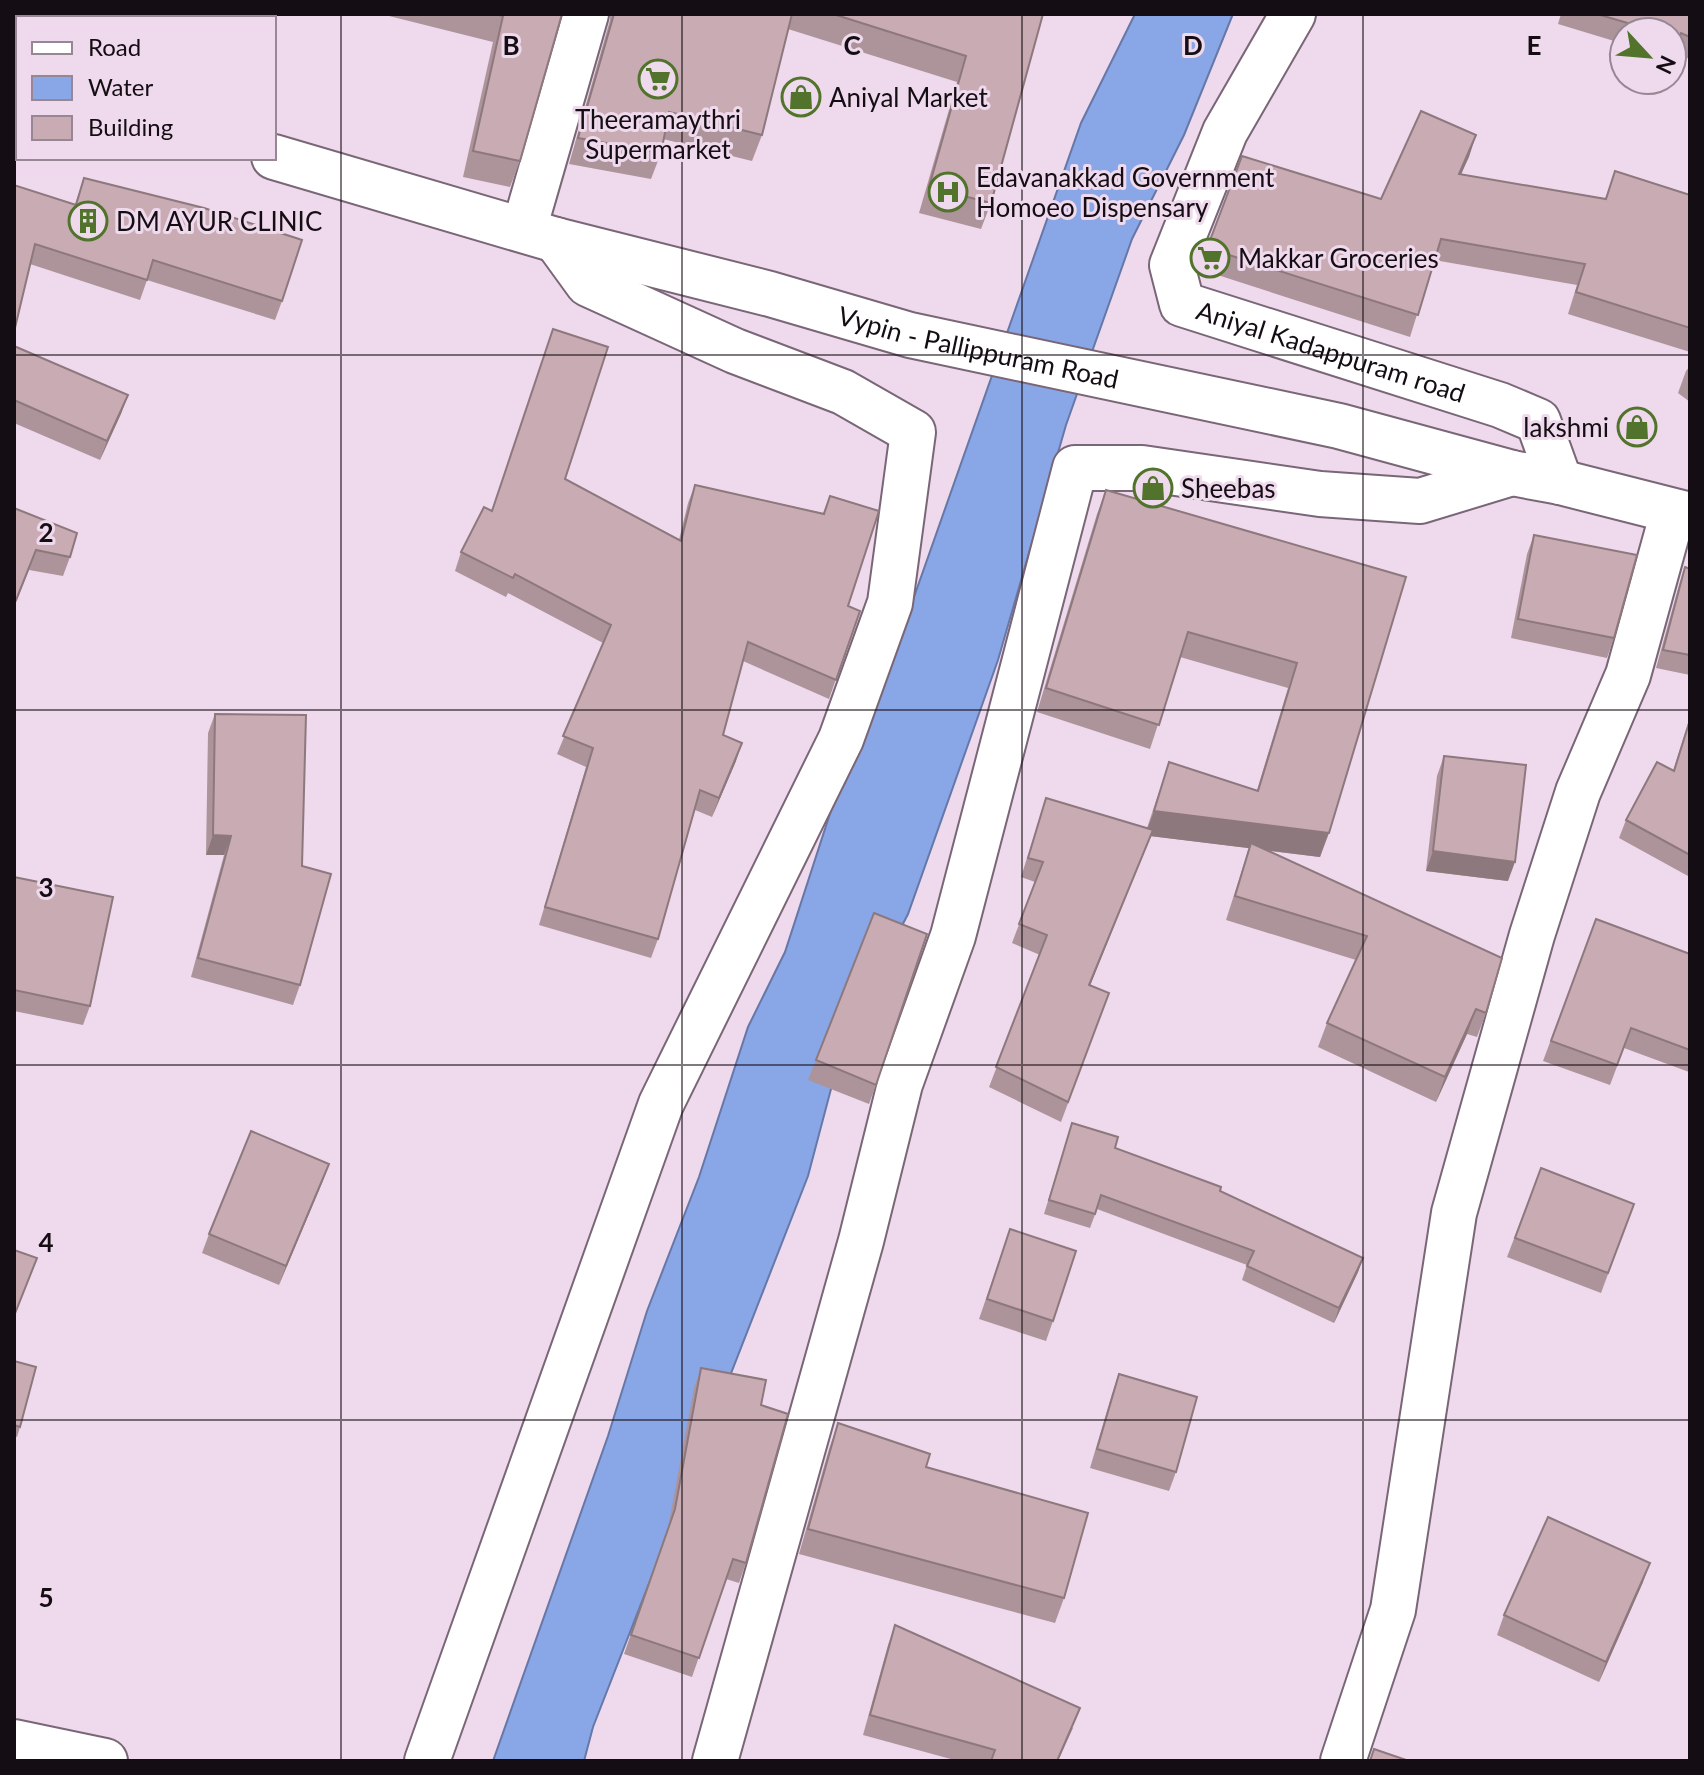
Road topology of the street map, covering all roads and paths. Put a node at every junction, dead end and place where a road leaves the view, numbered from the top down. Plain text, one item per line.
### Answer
1 (586, 14) edge
2 (1293, 14) edge
3 (276, 158) edge
4 (540, 234) junction
5 (1512, 473) junction
6 (1560, 482) junction
7 (1681, 514) edge
8 (14, 1742) edge
9 (105, 1761) edge
10 (427, 1761) edge
11 (715, 1761) edge
12 (1343, 1761) edge

1 - 4 street
2 - 6 street, Aniyal Kadappuram road
3 - 4 street, Vypin - Pallippuram Road
4 - 5 street, Vypin - Pallippuram Road
4 - 10 street
5 - 6 street, Vypin - Pallippuram Road
5 - 11 street
6 - 7 street, Vypin - Pallippuram Road
7 - 12 street
8 - 9 street

